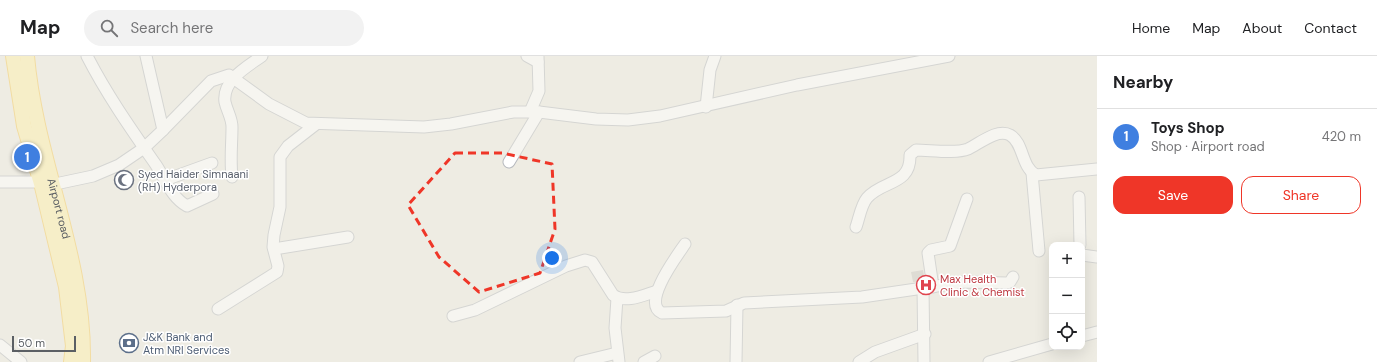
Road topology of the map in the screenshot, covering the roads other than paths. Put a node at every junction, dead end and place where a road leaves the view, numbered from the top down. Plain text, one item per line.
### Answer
1 (13, 56) edge
2 (27, 56) edge
3 (87, 56) edge
4 (146, 56) edge
5 (262, 56) edge
6 (527, 56) edge
7 (714, 56) edge
8 (949, 56) edge
9 (538, 59) edge
10 (233, 77) junction
11 (706, 107) junction
12 (534, 112) junction
13 (315, 125) junction
14 (163, 130) junction
15 (144, 148) junction
16 (509, 162) dead end
17 (212, 163) dead end
18 (1097, 168) edge
19 (1032, 173) junction
20 (232, 176) dead end
21 (165, 180) junction
22 (0, 182) edge
23 (45, 185) junction
24 (213, 194) dead end
25 (1079, 197) dead end
26 (967, 199) dead end
27 (856, 227) dead end
28 (348, 237) dead end
29 (1080, 242) edge
30 (685, 244) dead end
31 (274, 249) junction
32 (1039, 251) dead end
33 (1085, 255) edge
34 (1097, 257) edge
35 (1013, 277) dead end
36 (928, 288) junction
37 (657, 292) junction
38 (617, 298) junction
39 (737, 305) junction
40 (218, 308) dead end
41 (453, 316) dead end
42 (1097, 332) edge
43 (925, 334) junction
44 (1085, 335) edge
45 (0, 345) edge
46 (1049, 345) edge
47 (655, 356) dead end
48 (618, 357) edge
49 (22, 362) edge
50 (71, 362) edge
51 (83, 362) edge
52 (580, 362) edge
53 (644, 362) edge
54 (736, 362) edge
55 (859, 362) edge
56 (924, 362) edge
57 (989, 362) edge

1 - 23 main road
2 - 23 main road, Airport road
3 - 15 street
4 - 14 street
5 - 10 street
6 - 9 street
7 - 11 street
8 - 11 street
9 - 12 street
10 - 13 street
10 - 14 street
10 - 20 street
11 - 12 street
12 - 13 street
12 - 16 street
13 - 31 street
14 - 15 street
15 - 21 street
15 - 23 street
17 - 21 street
18 - 19 street
19 - 27 street
19 - 32 street
21 - 24 street
22 - 23 street
23 - 50 main road
23 - 51 main road, Airport road
25 - 29 street
26 - 36 street
28 - 31 street
30 - 37 street
31 - 40 street
33 - 34 street
35 - 36 street
36 - 39 street
36 - 43 street
37 - 38 street
37 - 39 street
38 - 41 street
38 - 48 street
39 - 54 street
42 - 44 street
43 - 55 street
43 - 56 street
45 - 49 street
46 - 57 street
47 - 53 street
48 - 52 street

